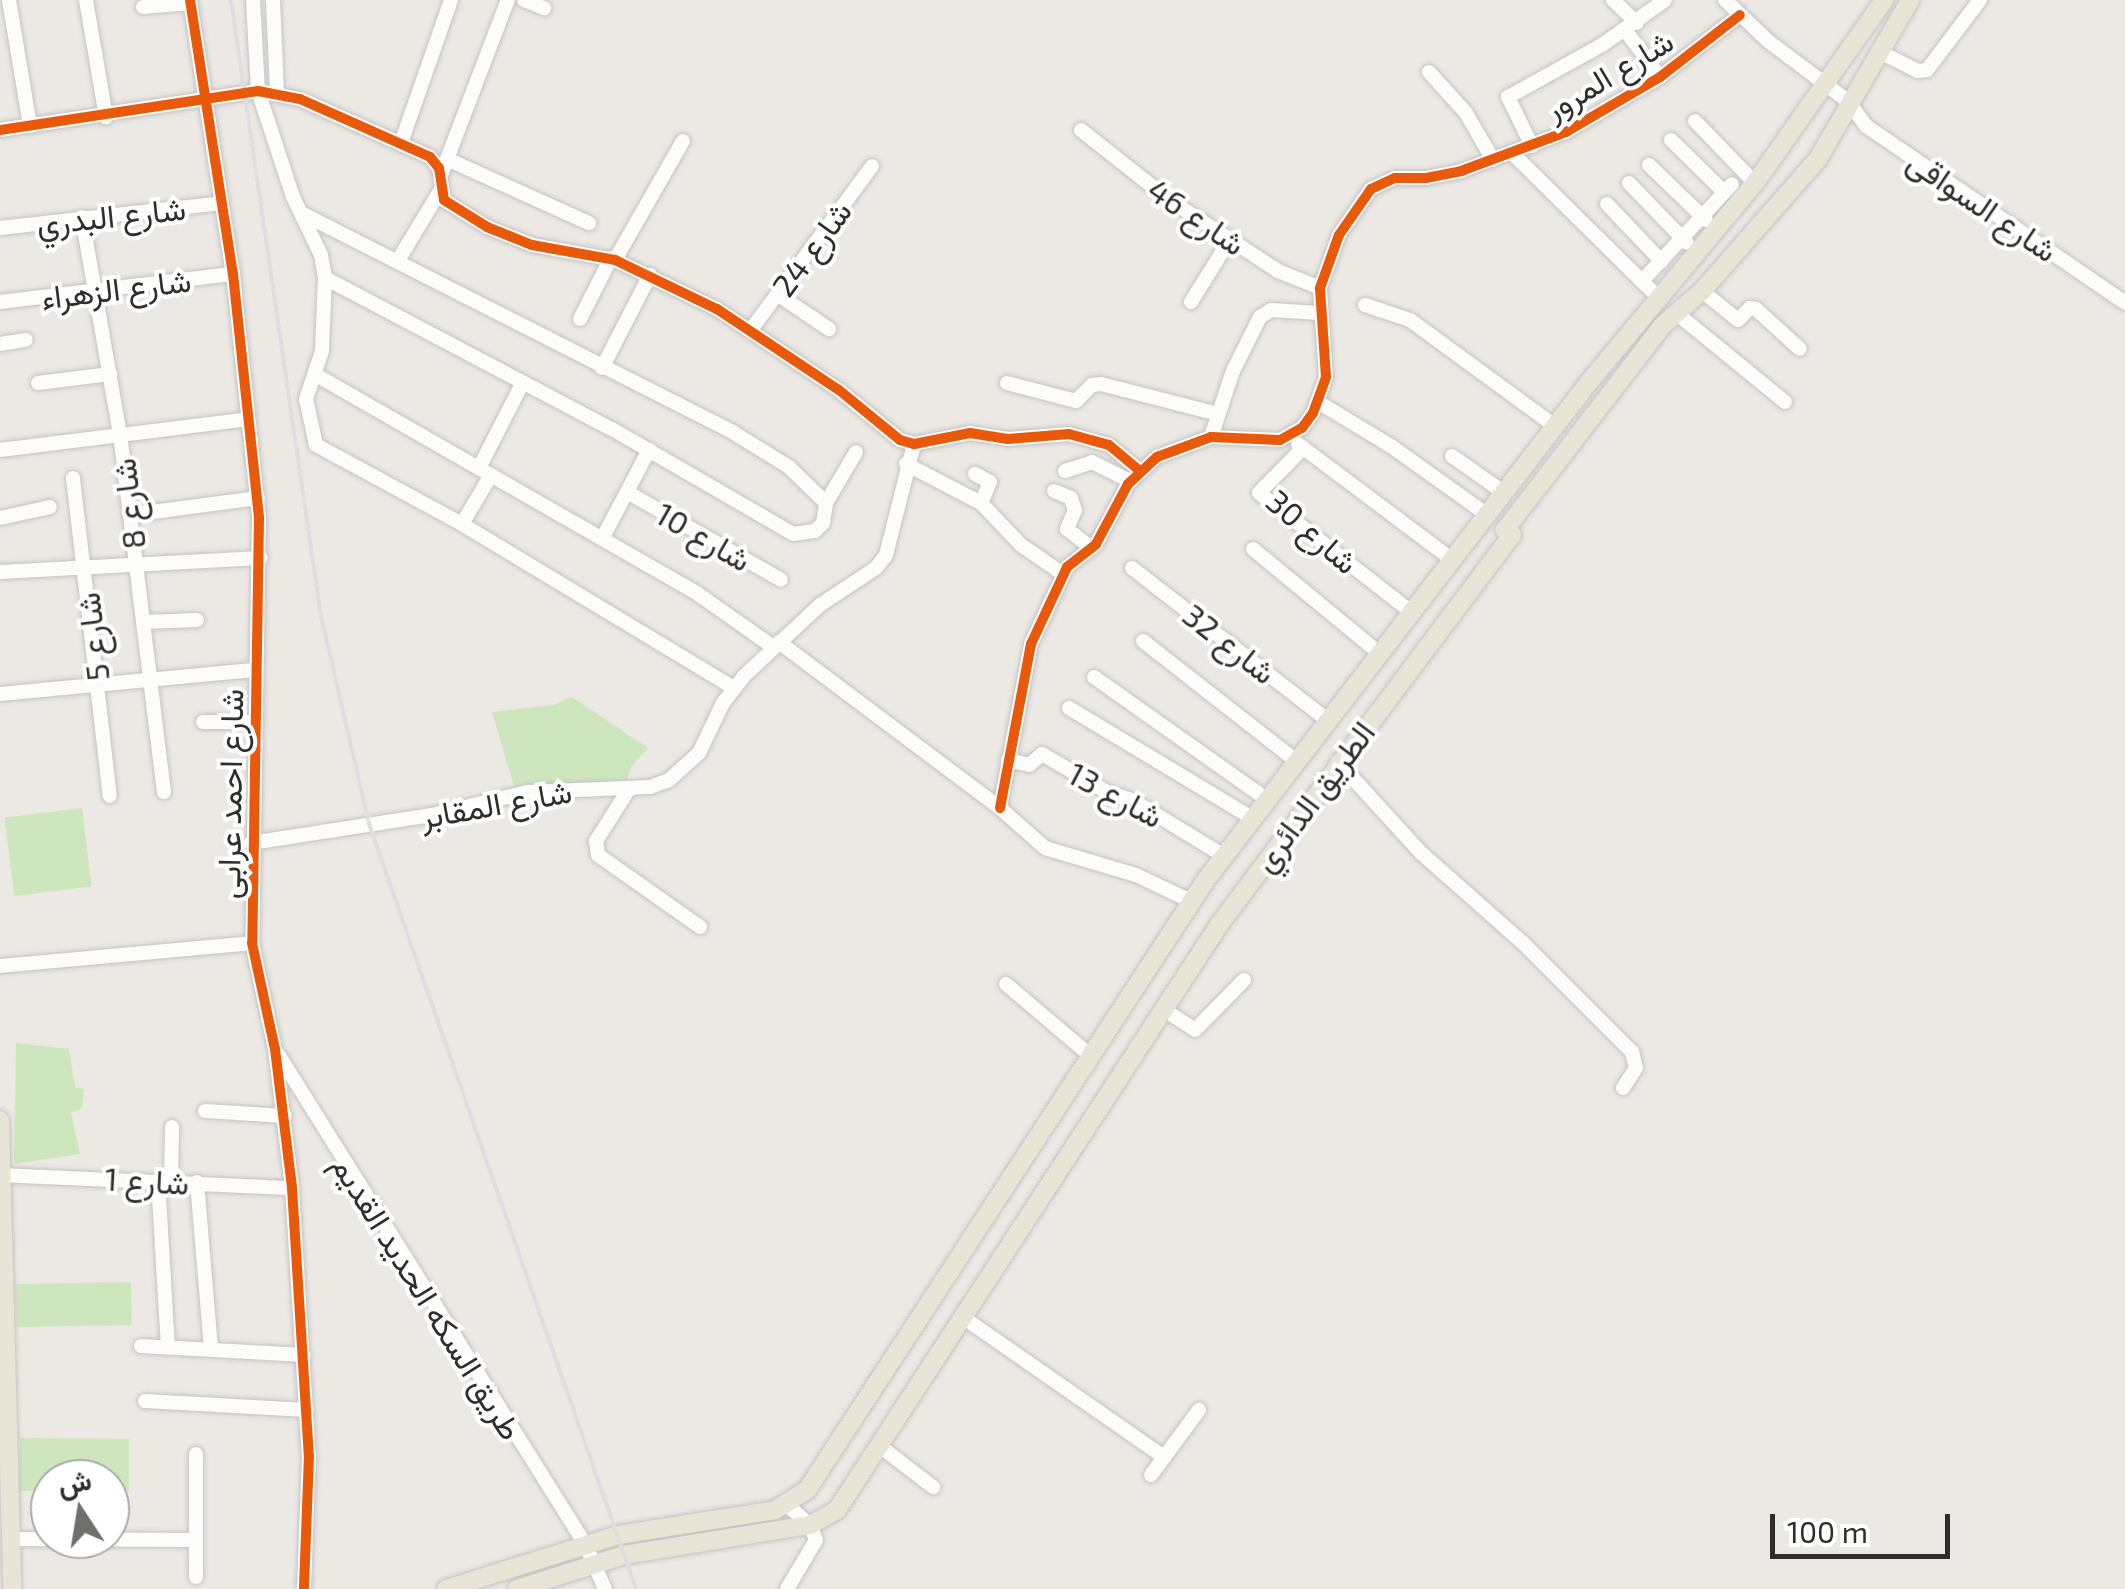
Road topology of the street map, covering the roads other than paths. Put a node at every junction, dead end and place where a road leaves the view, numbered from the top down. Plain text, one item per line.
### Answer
1 (9, 0) edge
2 (86, 0) edge
3 (254, 0) edge
4 (272, 0) edge
5 (451, 0) edge
6 (508, 0) edge
7 (524, 0) edge
8 (1613, 0) edge
9 (1666, 0) edge
10 (1725, 0) edge
11 (1884, 0) edge
12 (1910, 0) edge
13 (1980, 0) edge
14 (190, 2) edge
15 (143, 8) dead end
16 (544, 8) dead end
17 (1740, 15) junction
18 (1631, 26) junction
19 (1878, 51) junction
20 (1428, 72) dead end
21 (1660, 77) junction
22 (1824, 85) junction
23 (258, 91) junction
24 (277, 93) junction
25 (207, 98) junction
26 (1848, 100) junction
27 (1806, 112) junction
28 (106, 117) junction
29 (1694, 121) dead end
30 (30, 126) junction
31 (0, 130) edge
32 (1081, 130) dead end
33 (1837, 133) junction
34 (1671, 140) dead end
35 (683, 141) dead end
36 (400, 143) junction
37 (1532, 146) junction
38 (1512, 153) junction
39 (447, 160) junction
40 (1493, 160) junction
41 (1649, 165) dead end
42 (872, 166) dead end
43 (1629, 183) dead end
44 (1755, 183) junction
45 (440, 184) junction
46 (222, 204) junction
47 (1607, 204) dead end
48 (300, 213) junction
49 (1702, 216) junction
50 (82, 217) junction
51 (589, 223) dead end
52 (0, 228) edge
53 (1717, 231) junction
54 (1230, 238) junction
55 (1682, 238) junction
56 (1698, 254) junction
57 (613, 259) junction
58 (1661, 261) junction
59 (396, 262) junction
60 (232, 274) junction
61 (650, 275) junction
62 (325, 278) junction
63 (1642, 281) junction
64 (1320, 288) junction
65 (95, 290) junction
66 (1702, 291) junction
67 (777, 294) junction
68 (1659, 298) junction
69 (0, 302) edge
70 (1191, 302) dead end
71 (2125, 303) edge
72 (1365, 304) dead end
73 (1675, 312) junction
74 (1319, 313) junction
75 (580, 320) dead end
76 (829, 329) dead end
77 (750, 331) junction
78 (26, 340) dead end
79 (0, 344) edge
80 (1800, 348) dead end
81 (602, 368) junction
82 (110, 374) junction
83 (316, 375) junction
84 (1008, 383) dead end
85 (38, 384) dead end
86 (522, 384) junction
87 (1318, 402) junction
88 (1785, 402) dead end
89 (1218, 414) junction
90 (248, 418) junction
91 (1555, 426) junction
92 (120, 434) junction
93 (1211, 436) junction
94 (1289, 437) junction
95 (914, 444) junction
96 (1303, 448) junction
97 (0, 450) edge
98 (649, 450) junction
99 (856, 452) dead end
100 (1452, 456) dead end
101 (906, 464) junction
102 (1064, 471) dead end
103 (485, 472) junction
104 (976, 474) dead end
105 (1135, 476) junction
106 (73, 478) dead end
107 (1054, 490) dead end
108 (628, 492) junction
109 (1503, 492) junction
110 (258, 498) junction
111 (826, 502) junction
112 (981, 503) junction
113 (50, 508) dead end
114 (1486, 514) junction
115 (130, 515) junction
116 (0, 518) edge
117 (462, 524) junction
118 (602, 539) junction
119 (1091, 548) junction
120 (1253, 550) dead end
121 (261, 558) junction
122 (1451, 559) junction
123 (136, 563) junction
124 (84, 566) junction
125 (1132, 568) dead end
126 (0, 572) edge
127 (1063, 574) junction
128 (781, 580) dead end
129 (1410, 611) junction
130 (197, 620) dead end
131 (143, 622) junction
132 (1143, 641) dead end
133 (776, 644) junction
134 (1376, 656) junction
135 (256, 670) junction
136 (1094, 677) dead end
137 (150, 680) junction
138 (1400, 681) junction
139 (98, 684) junction
140 (734, 688) junction
141 (0, 694) edge
142 (1070, 708) dead end
143 (1326, 719) junction
144 (203, 722) dead end
145 (254, 722) junction
146 (1008, 760) junction
147 (1295, 760) junction
148 (1338, 762) junction
149 (629, 788) junction
150 (164, 792) dead end
151 (110, 796) dead end
152 (1266, 798) junction
153 (1000, 808) junction
154 (1252, 818) junction
155 (251, 843) junction
156 (1224, 856) junction
157 (1191, 901) junction
158 (700, 927) dead end
159 (252, 943) junction
160 (0, 966) edge
161 (1244, 980) dead end
162 (1006, 984) dead end
163 (1163, 1009) junction
164 (275, 1049) junction
165 (1091, 1056) junction
166 (1623, 1088) dead end
167 (1064, 1098) junction
168 (205, 1110) dead end
169 (285, 1116) junction
170 (1092, 1118) junction
171 (0, 1120) edge
172 (172, 1126) dead end
173 (1, 1175) edge
174 (165, 1180) junction
175 (197, 1182) junction
176 (292, 1188) junction
177 (964, 1318) junction
178 (141, 1346) dead end
179 (168, 1346) junction
180 (211, 1347) junction
181 (304, 1355) junction
182 (145, 1401) dead end
183 (307, 1410) junction
184 (1199, 1410) dead end
185 (881, 1448) junction
186 (196, 1454) dead end
187 (1164, 1457) junction
188 (1151, 1475) dead end
189 (933, 1487) dead end
190 (787, 1505) junction
191 (810, 1525) junction
192 (10, 1539) junction
193 (194, 1540) junction
194 (584, 1544) junction
195 (594, 1564) junction
196 (196, 1577) dead end
197 (12, 1589) edge
198 (304, 1589) edge
199 (446, 1589) edge
200 (517, 1589) edge
201 (605, 1589) edge
202 (787, 1589) edge

1 - 30 street
2 - 28 street
3 - 23 street
4 - 24 street
5 - 36 street
6 - 39 street
7 - 16 street
8 - 18 street
9 - 18 street
10 - 17 street, شارع السواقى
11 - 22 main road, الطريق الدائري
12 - 19 main road, الطريق الدائري
13 - 19 street
14 - 15 street
14 - 25 street, شارع احمد عرابى
17 - 21 street, شارع المرور
17 - 22 street, شارع السواقى
18 - 21 street
18 - 37 street
19 - 26 main road, الطريق الدائري
20 - 40 street
21 - 37 street, شارع المرور
22 - 26 street, شارع السواقى
22 - 27 main road, الطريق الدائري
23 - 24 street
23 - 25 street
23 - 48 street
24 - 36 street
25 - 28 street
25 - 46 street, شارع احمد عرابى
26 - 33 main road, الطريق الدائري
26 - 71 street, شارع السواقى
27 - 33 main road
27 - 44 main road, الطريق الدائري
28 - 30 street
29 - 44 street
30 - 31 street
32 - 54 street, شارع 46
33 - 66 main road, الطريق الدائري
34 - 49 street
35 - 57 street
36 - 45 street
37 - 38 street, شارع المرور
38 - 40 street, شارع المرور
38 - 63 street
39 - 45 street
39 - 51 street
40 - 64 street, شارع المرور
41 - 49 street
42 - 67 street, شارع 24
43 - 55 street
44 - 53 main road, الطريق الدائري
45 - 57 street
45 - 59 street
46 - 50 street, شارع البدري
46 - 60 street, شارع احمد عرابى
47 - 58 street
48 - 59 street
48 - 62 street
49 - 53 street
49 - 55 street
50 - 52 street, شارع البدري
50 - 65 street, شارع 8
53 - 56 main road, الطريق الدائري
54 - 64 street, شارع 46
54 - 70 street
55 - 56 street
55 - 58 street
56 - 68 main road, الطريق الدائري
57 - 61 street
57 - 75 street
58 - 63 street
59 - 81 street
60 - 65 street, شارع الزهراء
60 - 90 street, شارع احمد عرابى
61 - 77 street
61 - 81 street
62 - 83 street
62 - 86 street
63 - 68 street
64 - 74 street, شارع المرور
65 - 69 street, شارع الزهراء
65 - 82 street, شارع 8
66 - 73 main road, الطريق الدائري
66 - 80 street
67 - 76 street
67 - 77 street, شارع 24
68 - 91 main road, الطريق الدائري
72 - 91 street
73 - 88 street
73 - 138 main road, الطريق الدائري
74 - 87 street, شارع المرور
74 - 89 street
77 - 95 street
78 - 79 street
81 - 111 street
82 - 85 street
82 - 92 street, شارع 8
83 - 103 street
83 - 117 street
84 - 89 street
86 - 98 street
86 - 103 street
87 - 94 street
87 - 114 street
89 - 93 street
90 - 92 street
90 - 110 street, شارع احمد عرابى
91 - 109 main road, الطريق الدائري
92 - 97 street
92 - 115 street, شارع 8
93 - 94 street
93 - 105 street
94 - 96 street
95 - 101 street, شارع المقابر
95 - 105 street
96 - 122 street
96 - 129 street, شارع 30
98 - 108 street
98 - 111 street
99 - 111 street
100 - 109 street
101 - 112 street
101 - 133 street, شارع المقابر
102 - 105 street
103 - 117 street
103 - 118 street
104 - 112 street
105 - 119 street
106 - 124 street, شارع 5
107 - 119 street
108 - 118 street
108 - 128 street, شارع 10
109 - 114 main road, الطريق الدائري
110 - 115 street
110 - 121 street, شارع احمد عرابى
112 - 127 street
113 - 116 street
114 - 122 main road, الطريق الدائري
115 - 123 street, شارع 8
117 - 140 street
118 - 133 street
119 - 127 street
120 - 134 street
121 - 123 street
121 - 135 street, شارع احمد عرابى
122 - 129 main road, الطريق الدائري
123 - 124 street
123 - 131 street, شارع 8
124 - 126 street
124 - 139 street, شارع 5
125 - 143 street, شارع 32
127 - 146 street
129 - 134 main road, الطريق الدائري
130 - 131 street
131 - 137 street, شارع 8
132 - 147 street
133 - 140 street, شارع المقابر
133 - 153 street
134 - 138 main road
134 - 143 main road, الطريق الدائري
135 - 137 street
135 - 145 street, شارع احمد عرابى
136 - 152 street
137 - 139 street
137 - 150 street, شارع 8
138 - 148 main road, الطريق الدائري
139 - 141 street
139 - 151 street, شارع 5
140 - 149 street, شارع المقابر
142 - 154 street
143 - 147 main road, الطريق الدائري
144 - 145 street
145 - 155 street, شارع احمد عرابى
146 - 153 street
146 - 156 street, شارع 13
147 - 152 main road, الطريق الدائري
148 - 163 main road, الطريق الدائري
148 - 166 street
149 - 155 street, شارع المقابر
149 - 158 street
152 - 154 main road, الطريق الدائري
153 - 157 street
154 - 156 main road, الطريق الدائري
155 - 159 street, شارع احمد عرابى
156 - 157 main road, الطريق الدائري
157 - 165 main road, الطريق الدائري
159 - 160 street
159 - 164 street, شارع احمد عرابى
161 - 163 street
162 - 165 street
163 - 170 main road, الطريق الدائري
164 - 169 street, شارع احمد عرابى
164 - 194 street, طريق السكه الحديد القديم
165 - 167 main road, الطريق الدائري
167 - 170 main road
167 - 190 main road, الطريق الدائري
168 - 169 street
169 - 176 street, شارع احمد عرابى
170 - 177 main road, الطريق الدائري
171 - 173 main road
172 - 174 street
173 - 174 street, شارع 1
173 - 192 main road
174 - 175 street, شارع 1
174 - 179 street
175 - 176 street, شارع 1
175 - 180 street
176 - 181 street, شارع احمد عرابى
177 - 185 main road, الطريق الدائري
177 - 187 street
178 - 179 street
179 - 180 street
180 - 181 street
181 - 183 street, شارع احمد عرابى
182 - 183 street
183 - 198 street, شارع احمد عرابى
184 - 187 street
185 - 189 street
185 - 191 main road, الطريق الدائري
186 - 193 street
187 - 188 street
190 - 191 street
190 - 194 main road
191 - 195 main road, الطريق الدائري
191 - 202 street
192 - 193 street
192 - 197 main road
193 - 196 street
194 - 195 street, طريق السكه الحديد القديم
194 - 199 main road
195 - 200 main road, الطريق الدائري
195 - 201 street, طريق السكه الحديد القديم

